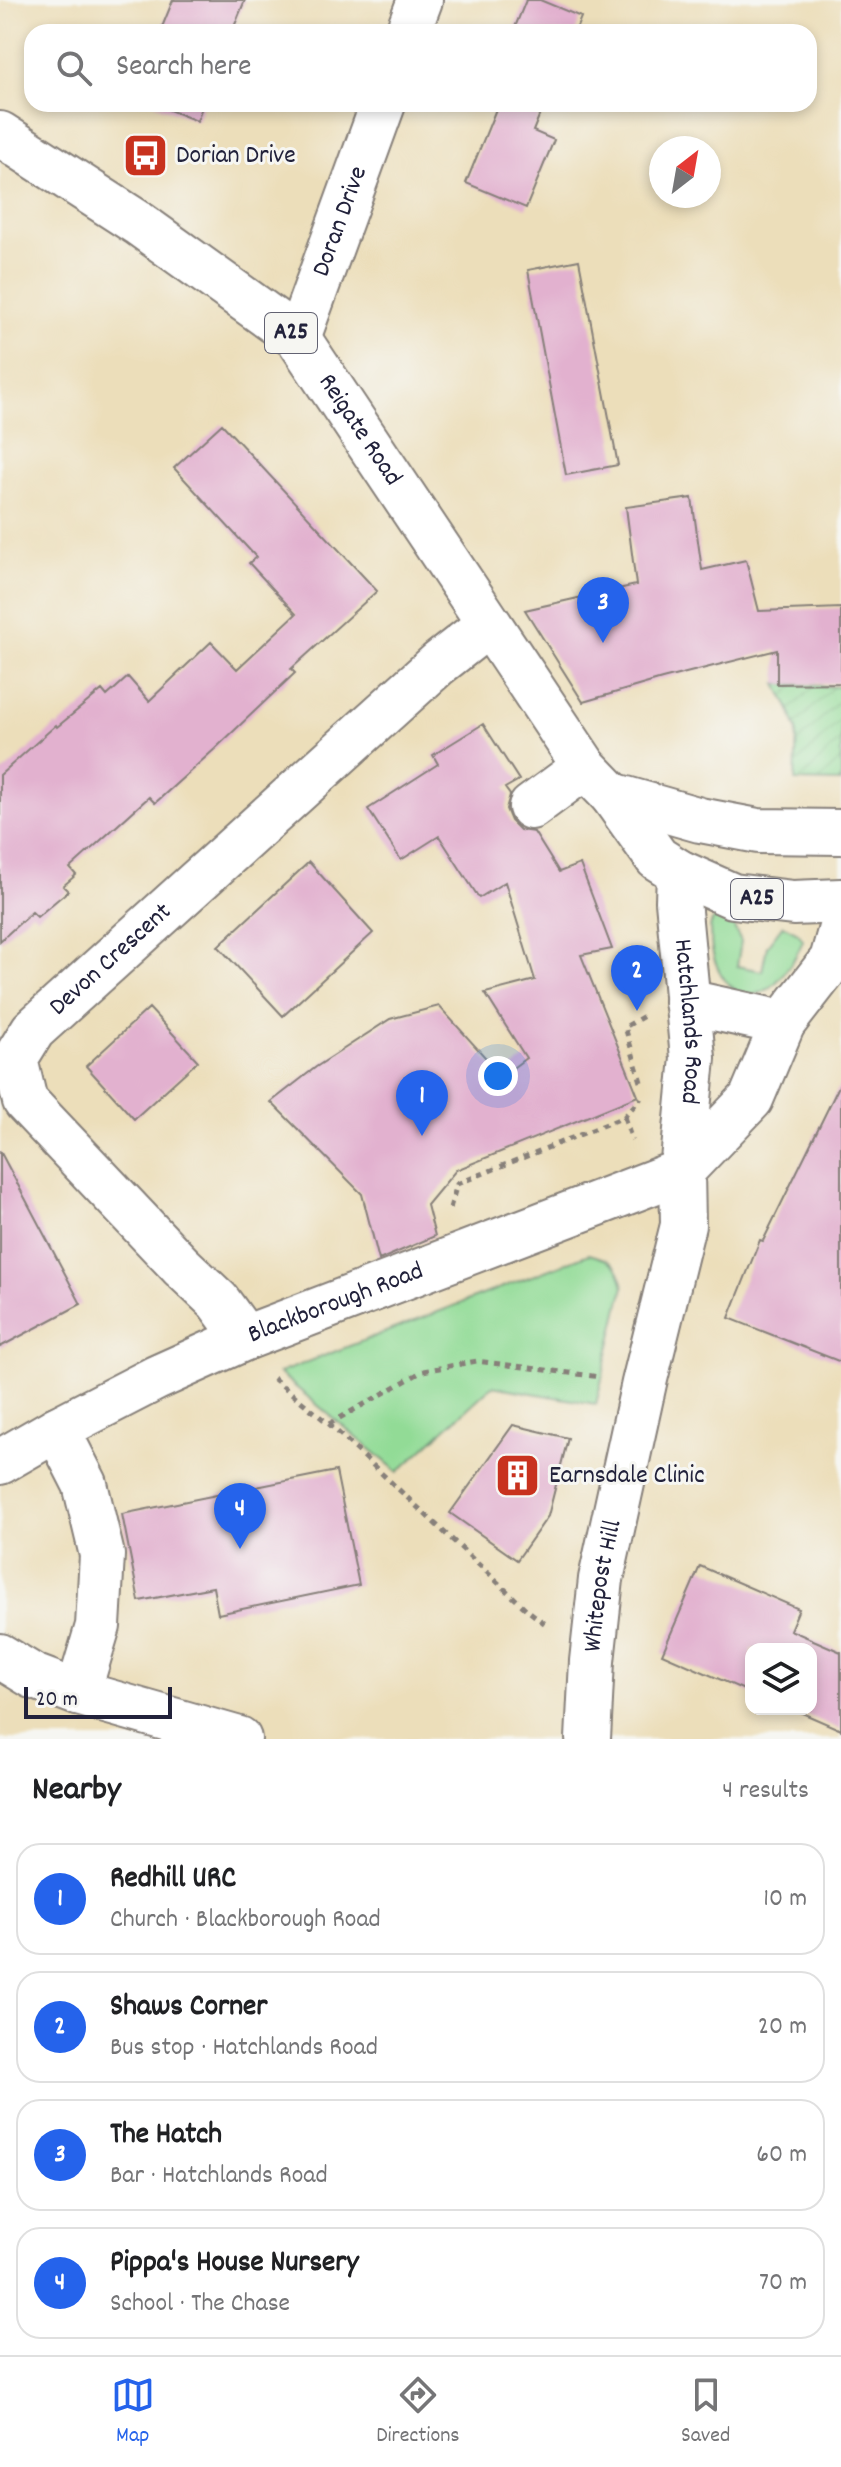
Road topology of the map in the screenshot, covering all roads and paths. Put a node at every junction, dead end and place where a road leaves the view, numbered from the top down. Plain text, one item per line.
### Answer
1 (420, 0) edge
2 (411, 24) edge
3 (380, 112) edge
4 (0, 134) edge
5 (298, 338) junction
6 (489, 624) junction
7 (599, 781) junction
8 (531, 807) dead end
9 (758, 831) junction
10 (826, 832) edge
11 (679, 872) junction
12 (841, 876) edge
13 (841, 901) edge
14 (841, 928) edge
15 (667, 1008) junction
16 (783, 1023) junction
17 (624, 1117) junction
18 (633, 1141) dead end
19 (682, 1171) junction
20 (457, 1184) dead end
21 (245, 1338) junction
22 (272, 1377) dead end
23 (644, 1383) junction
24 (329, 1424) junction
25 (57, 1429) junction
26 (632, 1434) joint
27 (0, 1462) edge
28 (526, 1609) dead end
29 (0, 1656) edge
30 (78, 1693) junction
31 (239, 1739) edge
32 (588, 1739) edge

1 - 2 main road
3 - 5 main road, Doran Drive
4 - 5 main road, Reigate Road / A25
5 - 6 main road, Reigate Road / A25
6 - 7 main road, A25
6 - 21 main road, Devon Crescent
7 - 8 main road
7 - 9 main road
7 - 11 main road, A25
9 - 10 main road
9 - 11 main road
10 - 12 main road
11 - 13 main road, A25
11 - 15 main road, Hatchlands Road
14 - 16 main road, Hatchlands Road
15 - 16 main road
15 - 17 path
15 - 19 main road, Hatchlands Road
16 - 19 main road, Hatchlands Road
17 - 18 path
17 - 20 path
19 - 21 main road, Blackborough Road
19 - 23 main road, Hatchlands Road
21 - 25 main road, Blackborough Road
22 - 24 path
23 - 24 path
23 - 26 main road, Hatchlands Road
24 - 28 path
25 - 27 main road, Blackborough Road
25 - 30 main road
26 - 32 main road, Whitepost Hill
29 - 30 main road
30 - 31 main road

